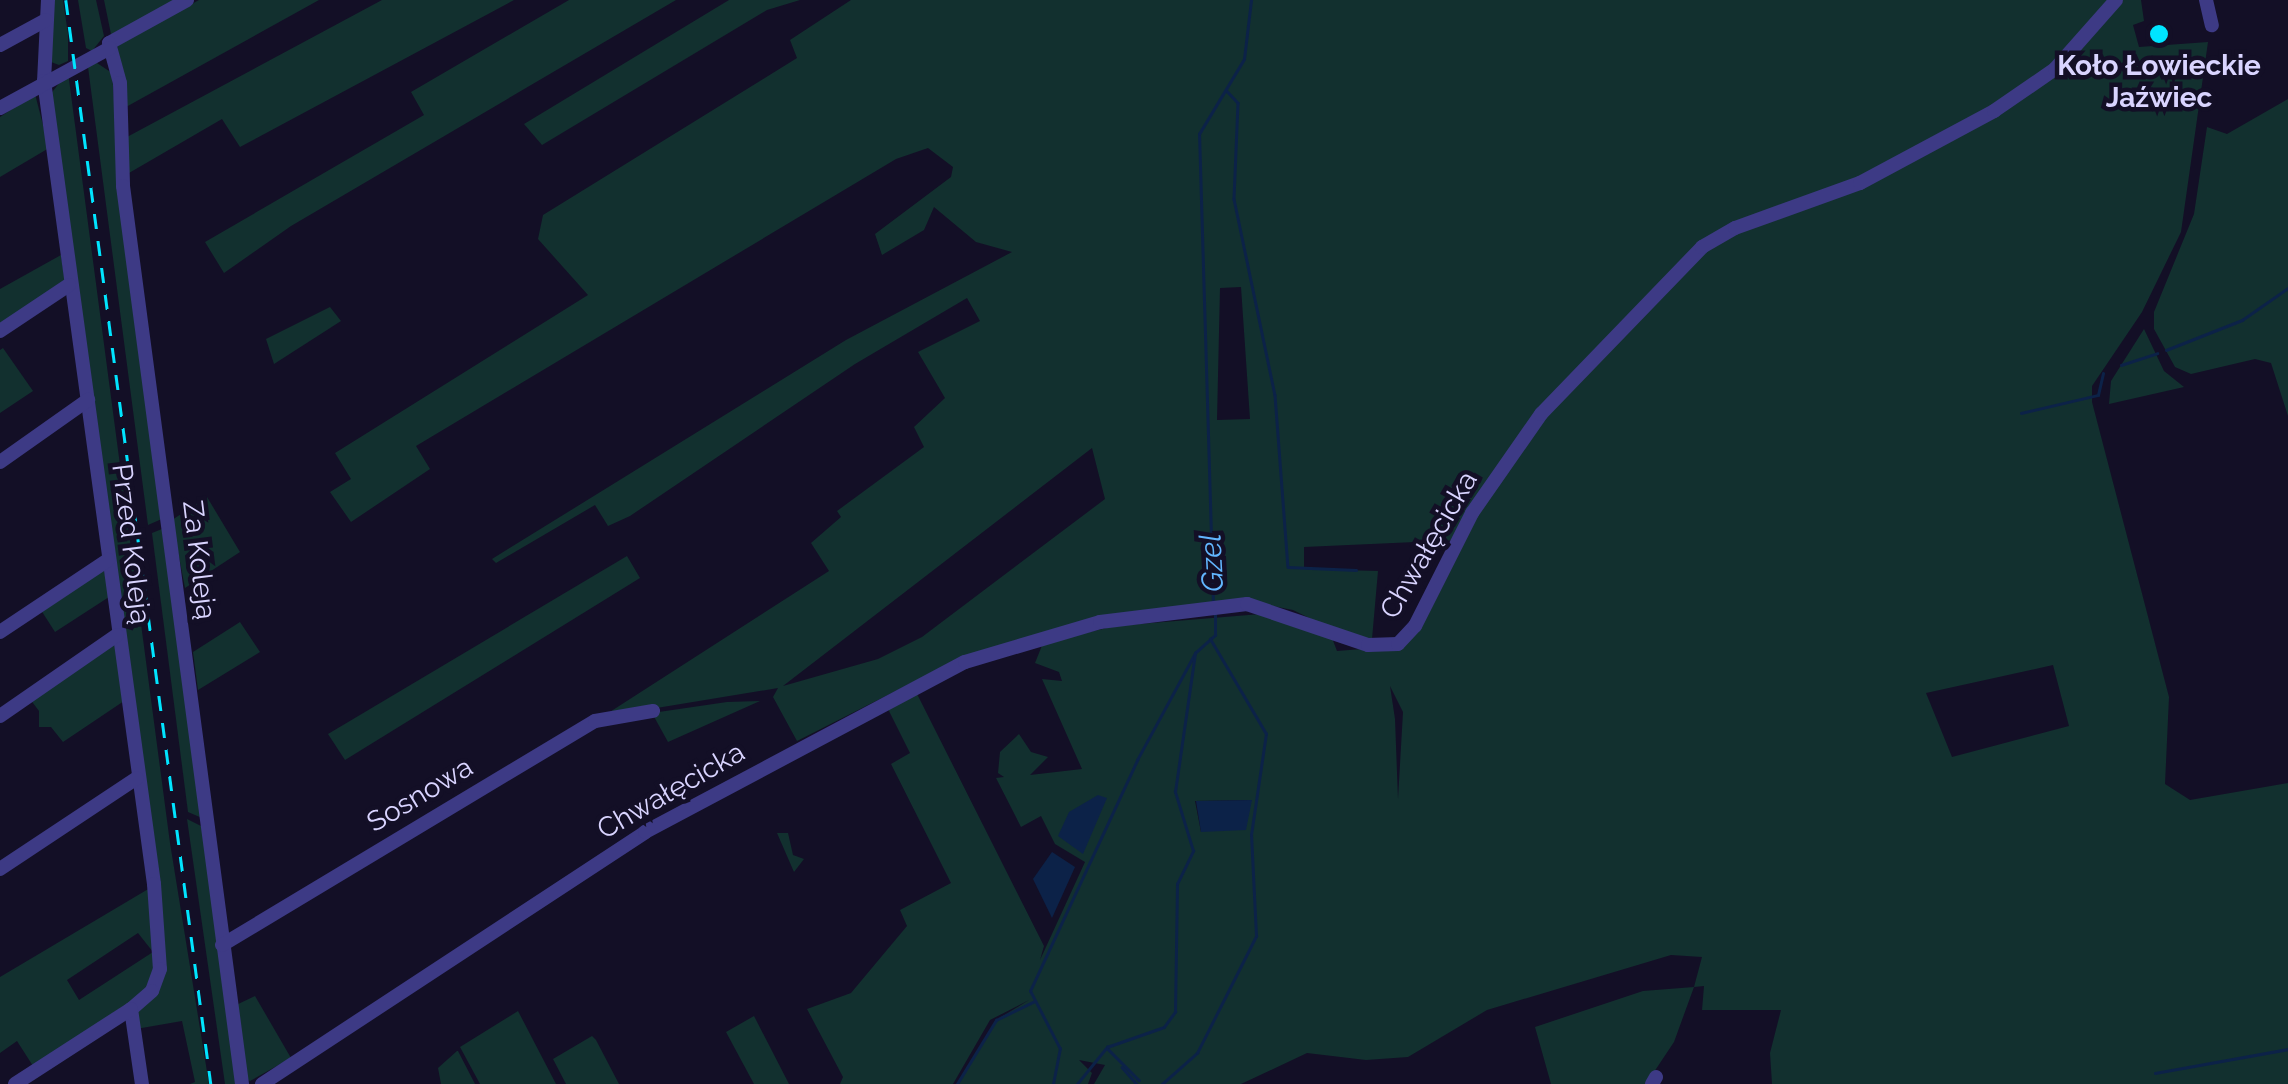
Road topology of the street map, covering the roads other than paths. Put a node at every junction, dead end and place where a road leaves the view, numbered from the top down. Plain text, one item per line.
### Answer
1 (48, 0) edge
2 (187, 0) edge
3 (2116, 0) edge
4 (2206, 0) edge
5 (46, 20) junction
6 (2212, 25) dead end
7 (0, 45) edge
8 (110, 46) junction
9 (44, 81) junction
10 (0, 108) edge
11 (69, 285) junction
12 (0, 331) edge
13 (88, 400) junction
14 (0, 462) edge
15 (108, 560) junction
16 (0, 632) edge
17 (117, 635) junction
18 (653, 711) dead end
19 (0, 716) edge
20 (137, 778) junction
21 (0, 869) edge
22 (222, 945) junction
23 (132, 1009) junction
24 (15, 1084) edge
25 (142, 1084) edge
26 (242, 1084) edge
27 (262, 1084) edge

1 - 5 street, Przed Koleją
2 - 8 street
3 - 27 street, Chwałęcicka
4 - 6 street
5 - 7 street
5 - 9 street, Przed Koleją
8 - 9 street
8 - 22 street, Za Koleją
9 - 10 street
9 - 11 street, Przed Koleją
11 - 12 street
11 - 13 street, Przed Koleją
13 - 14 street
13 - 15 street, Przed Koleją
15 - 16 street
15 - 17 street, Przed Koleją
17 - 19 street
17 - 20 street, Przed Koleją
18 - 22 street, Sosnowa
20 - 21 street
20 - 23 street, Przed Koleją
22 - 26 street, Za Koleją
23 - 24 street
23 - 25 street

